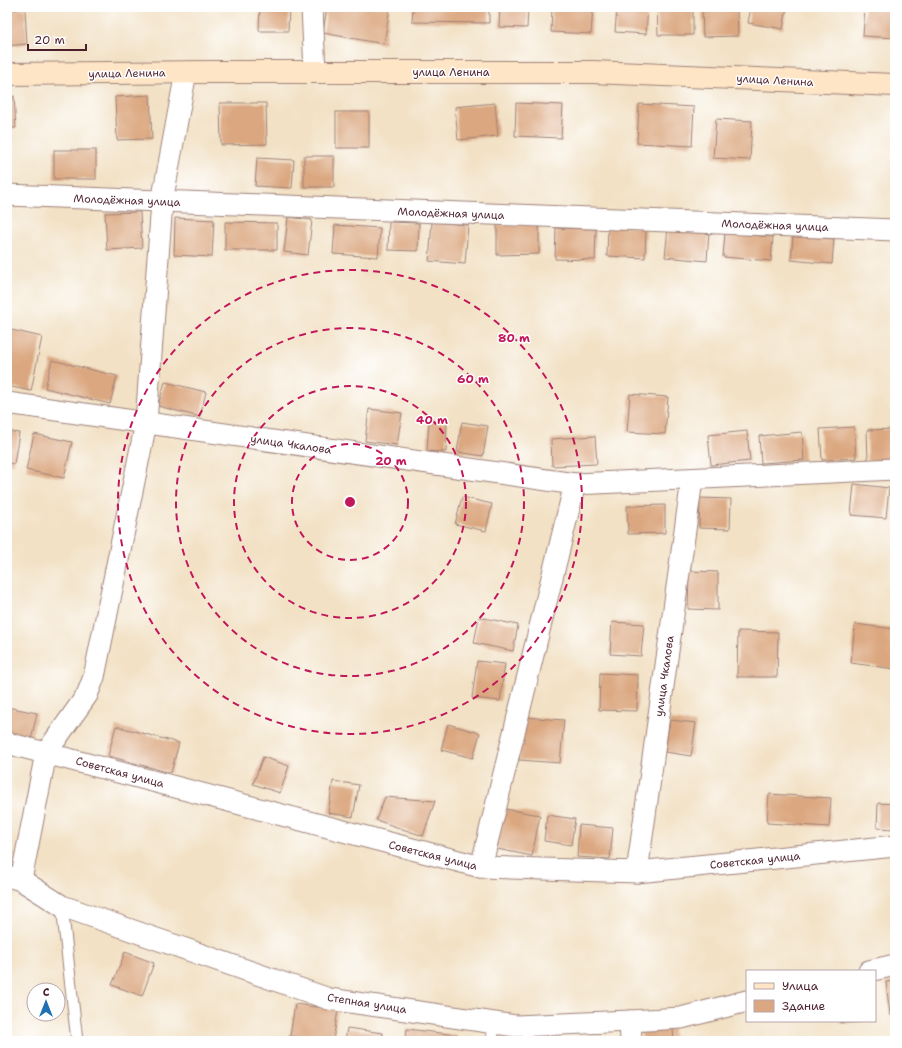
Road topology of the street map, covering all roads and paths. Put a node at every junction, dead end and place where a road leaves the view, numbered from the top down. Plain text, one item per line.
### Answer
1 (312, 7) edge
2 (186, 72) junction
3 (315, 72) junction
4 (7, 74) edge
5 (895, 85) edge
6 (7, 196) edge
7 (162, 202) junction
8 (895, 230) edge
9 (7, 403) edge
10 (146, 423) junction
11 (895, 469) edge
12 (692, 480) junction
13 (575, 484) junction
14 (7, 743) edge
15 (46, 753) junction
16 (895, 846) edge
17 (481, 867) junction
18 (637, 872) junction
19 (14, 878) edge
20 (62, 906) junction
21 (895, 964) edge
22 (873, 970) edge
23 (746, 1002) edge
24 (631, 1031) edge
25 (494, 1032) edge
26 (77, 1041) edge

1 - 3 street
2 - 3 main road, улица Ленина
2 - 4 main road, улица Ленина
2 - 7 street
3 - 5 main road, улица Ленина
6 - 7 street, Молодёжная улица
7 - 8 street, Молодёжная улица
7 - 10 street
9 - 10 street, улица Чкалова
10 - 13 street, улица Чкалова
10 - 15 street
11 - 12 street, улица Чкалова
12 - 13 street, улица Чкалова
12 - 18 street, улица Чкалова
13 - 17 street
14 - 15 street, Советская улица
15 - 17 street, Советская улица
15 - 19 street
16 - 18 street, Советская улица
17 - 18 street, Советская улица
19 - 20 street, Степная улица
20 - 25 street, Степная улица
20 - 26 lane
21 - 22 street
23 - 24 street, Степная улица
24 - 25 street, Степная улица

